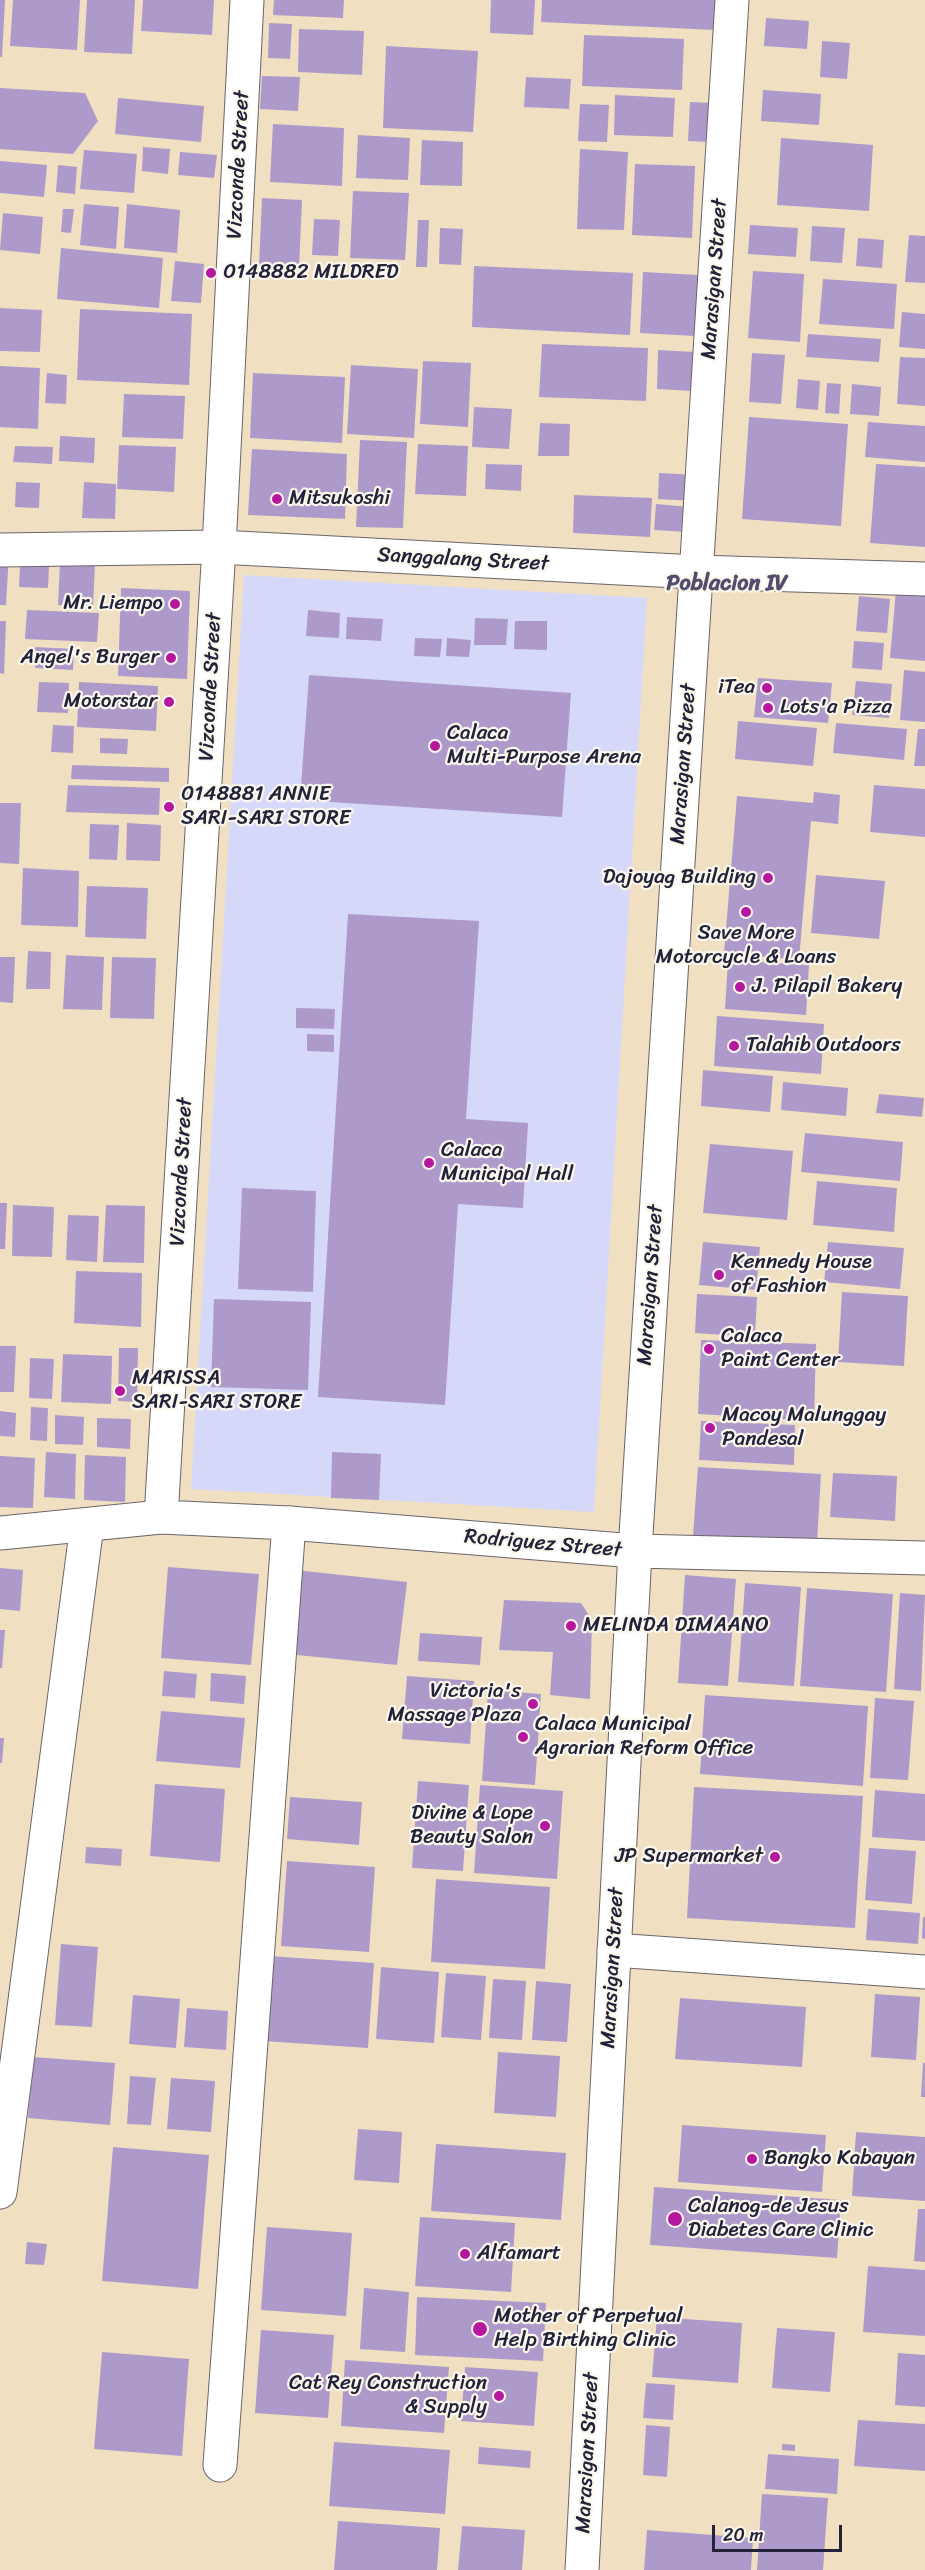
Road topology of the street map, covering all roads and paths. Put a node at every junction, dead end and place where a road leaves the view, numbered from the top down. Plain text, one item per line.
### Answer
1 (247, 0) edge
2 (732, 0) edge
3 (219, 548) junction
4 (0, 550) edge
5 (696, 572) junction
6 (925, 579) edge
7 (161, 1516) junction
8 (290, 1523) junction
9 (87, 1525) junction
10 (0, 1533) edge
11 (635, 1551) junction
12 (925, 1558) edge
13 (614, 1950) junction
14 (925, 1972) edge
15 (0, 2193) edge
16 (220, 2465) dead end
17 (582, 2570) edge

1 - 3 main road, Vizconde Street
2 - 5 main road, Marasigan Street
3 - 4 main road, Sanggalang Street
3 - 5 main road, Sanggalang Street
3 - 7 main road, Vizconde Street
5 - 6 main road, Sanggalang Street
5 - 11 main road, Marasigan Street
7 - 8 main road, Rodriguez Street
7 - 9 main road, Rodriguez Street
8 - 11 main road, Rodriguez Street
8 - 16 main road
9 - 10 main road, Rodriguez Street
9 - 15 main road
11 - 12 main road, Rodriguez Street
11 - 13 main road, Marasigan Street
13 - 14 main road
13 - 17 main road, Marasigan Street

